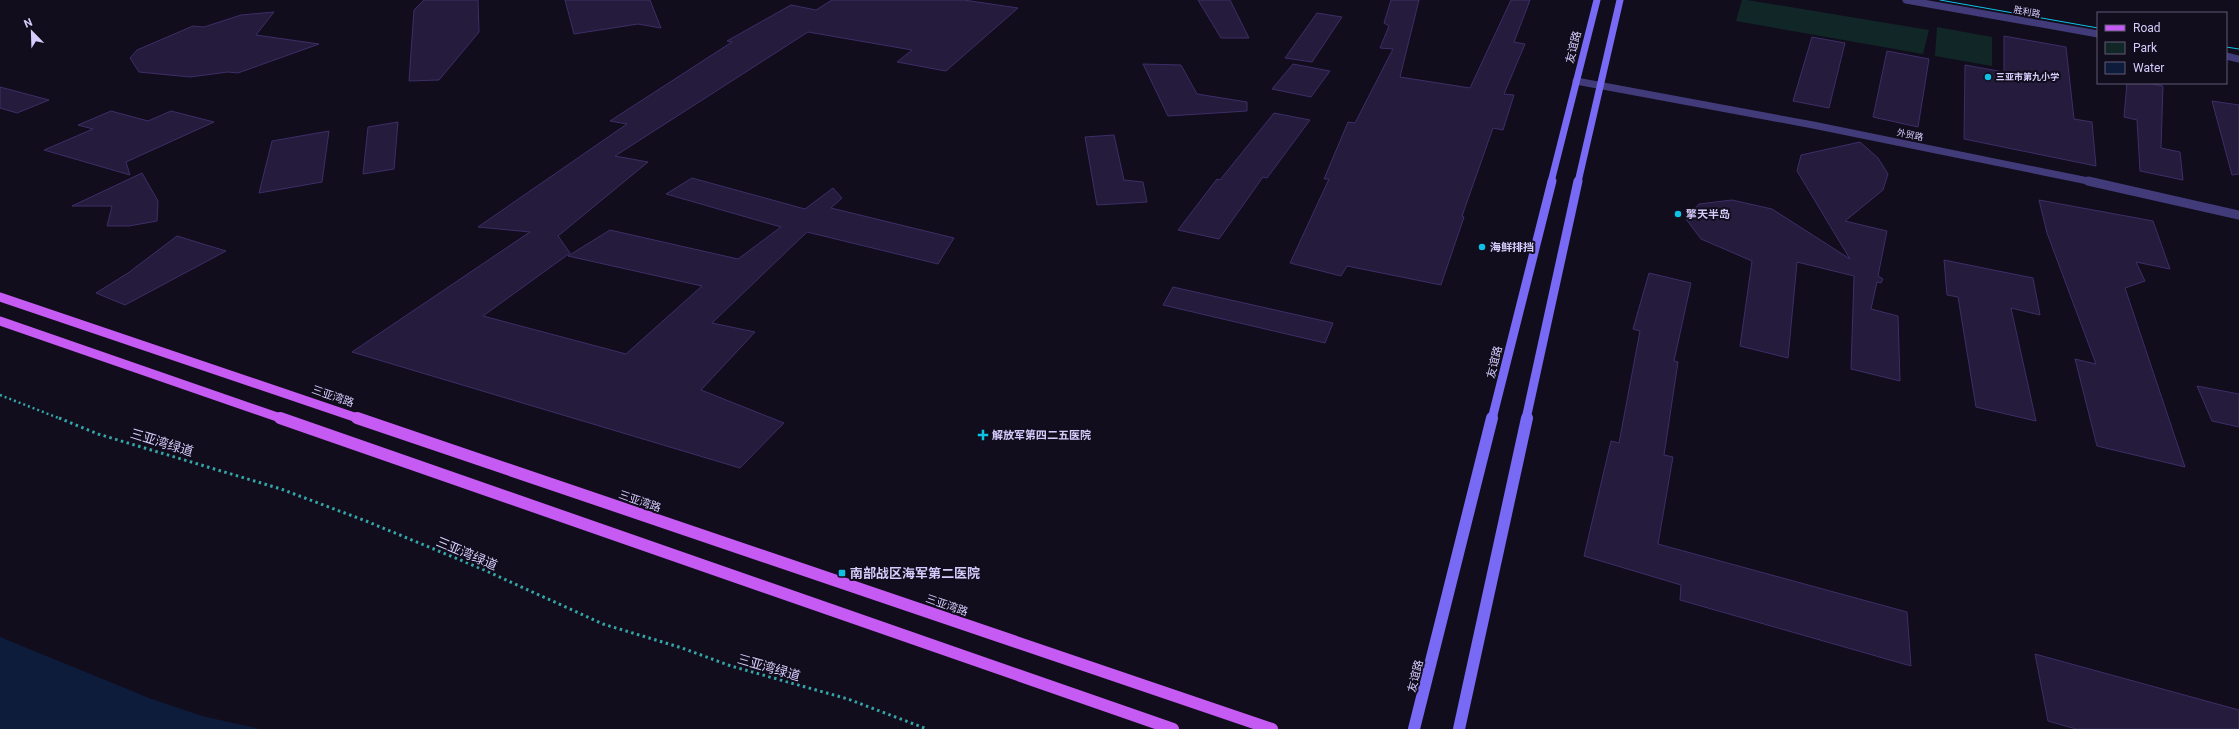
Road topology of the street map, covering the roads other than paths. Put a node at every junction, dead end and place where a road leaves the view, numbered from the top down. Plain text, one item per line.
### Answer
1 (1596, 0) edge
2 (1620, 0) edge
3 (1906, 0) edge
4 (2097, 34) edge
5 (2227, 56) edge
6 (2239, 59) edge
7 (1576, 81) junction
8 (1599, 85) junction
9 (2239, 215) edge
10 (0, 297) edge
11 (0, 321) edge
12 (1173, 729) edge
13 (1272, 729) edge
14 (1414, 729) edge
15 (1459, 729) edge

1 - 7 main road, 友谊路
2 - 8 main road
3 - 4 street, 胜利路
5 - 6 street
7 - 8 street, 外贸路
7 - 14 main road, 友谊路
8 - 9 street, 外贸路
8 - 15 main road
10 - 13 main road, 三亚湾路
11 - 12 main road

